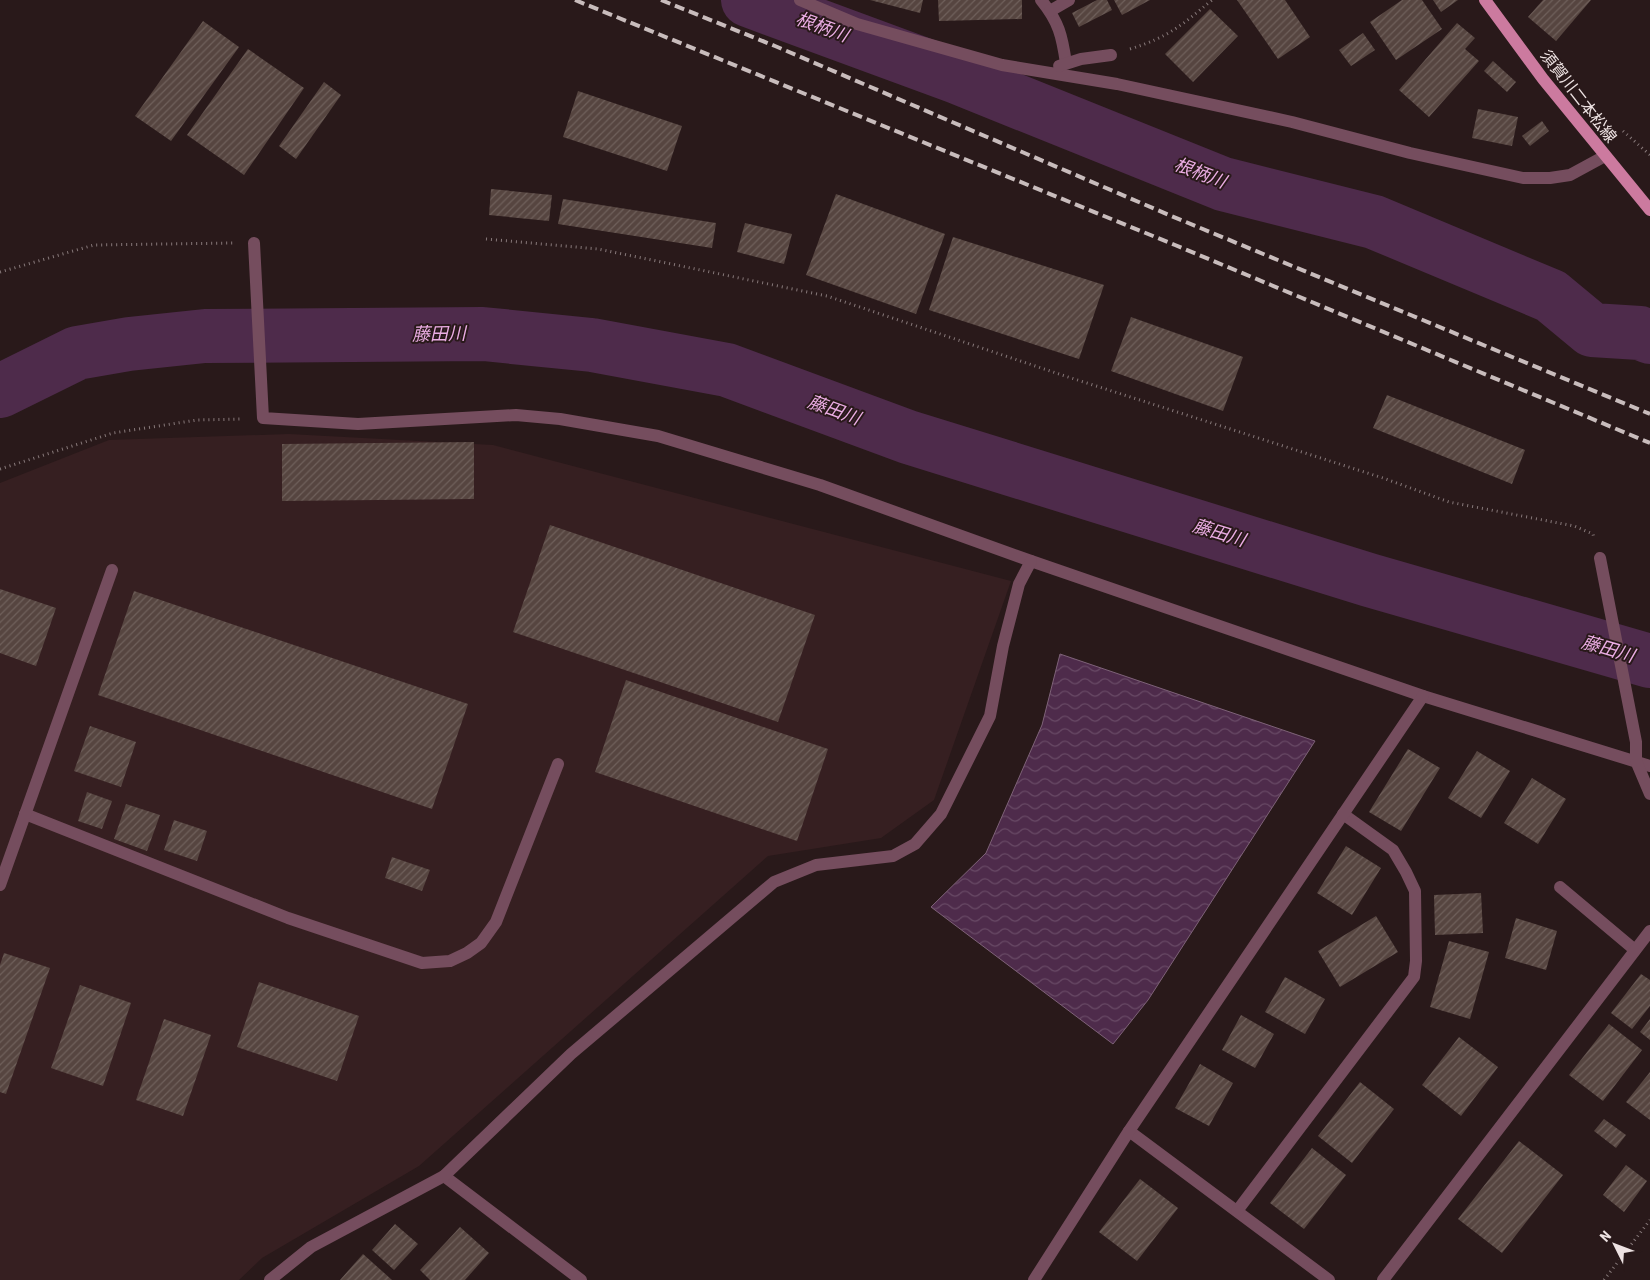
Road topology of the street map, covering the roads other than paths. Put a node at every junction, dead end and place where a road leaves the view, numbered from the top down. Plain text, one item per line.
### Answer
1 (800, 0) edge
2 (1041, 0) edge
3 (1070, 0) edge
4 (1485, 0) edge
5 (1050, 11) junction
6 (1111, 55) road end
7 (1066, 63) junction
8 (1050, 74) junction
9 (1605, 156) junction
10 (1650, 210) edge
11 (254, 242) road end
12 (1600, 558) road end
13 (1031, 562) junction
14 (112, 570) dead end
15 (1423, 696) junction
16 (1636, 762) junction
17 (558, 764) dead end
18 (1650, 766) edge
19 (1650, 794) edge
20 (25, 814) junction
21 (1343, 814) junction
22 (0, 885) edge
23 (1560, 887) dead end
24 (1650, 930) edge
25 (1635, 950) junction
26 (1129, 1131) junction
27 (444, 1176) junction
28 (1237, 1211) junction
29 (270, 1280) edge
30 (581, 1280) edge
31 (1034, 1280) edge
32 (1330, 1280) edge
33 (1383, 1280) edge

1 - 8 street
2 - 5 street
3 - 5 street
4 - 9 main road, 須賀川二本松線
5 - 7 street
6 - 7 street
7 - 8 street
8 - 9 street
9 - 10 main road, 須賀川二本松線
11 - 13 street
12 - 16 street
13 - 15 street
13 - 27 street
14 - 20 street
15 - 16 street
15 - 21 street
16 - 18 street
16 - 19 street
17 - 20 street
20 - 22 street
21 - 26 street
21 - 28 street
23 - 25 street
24 - 25 street
25 - 33 street
26 - 28 street
26 - 31 street
27 - 29 street
27 - 30 street
28 - 32 street

